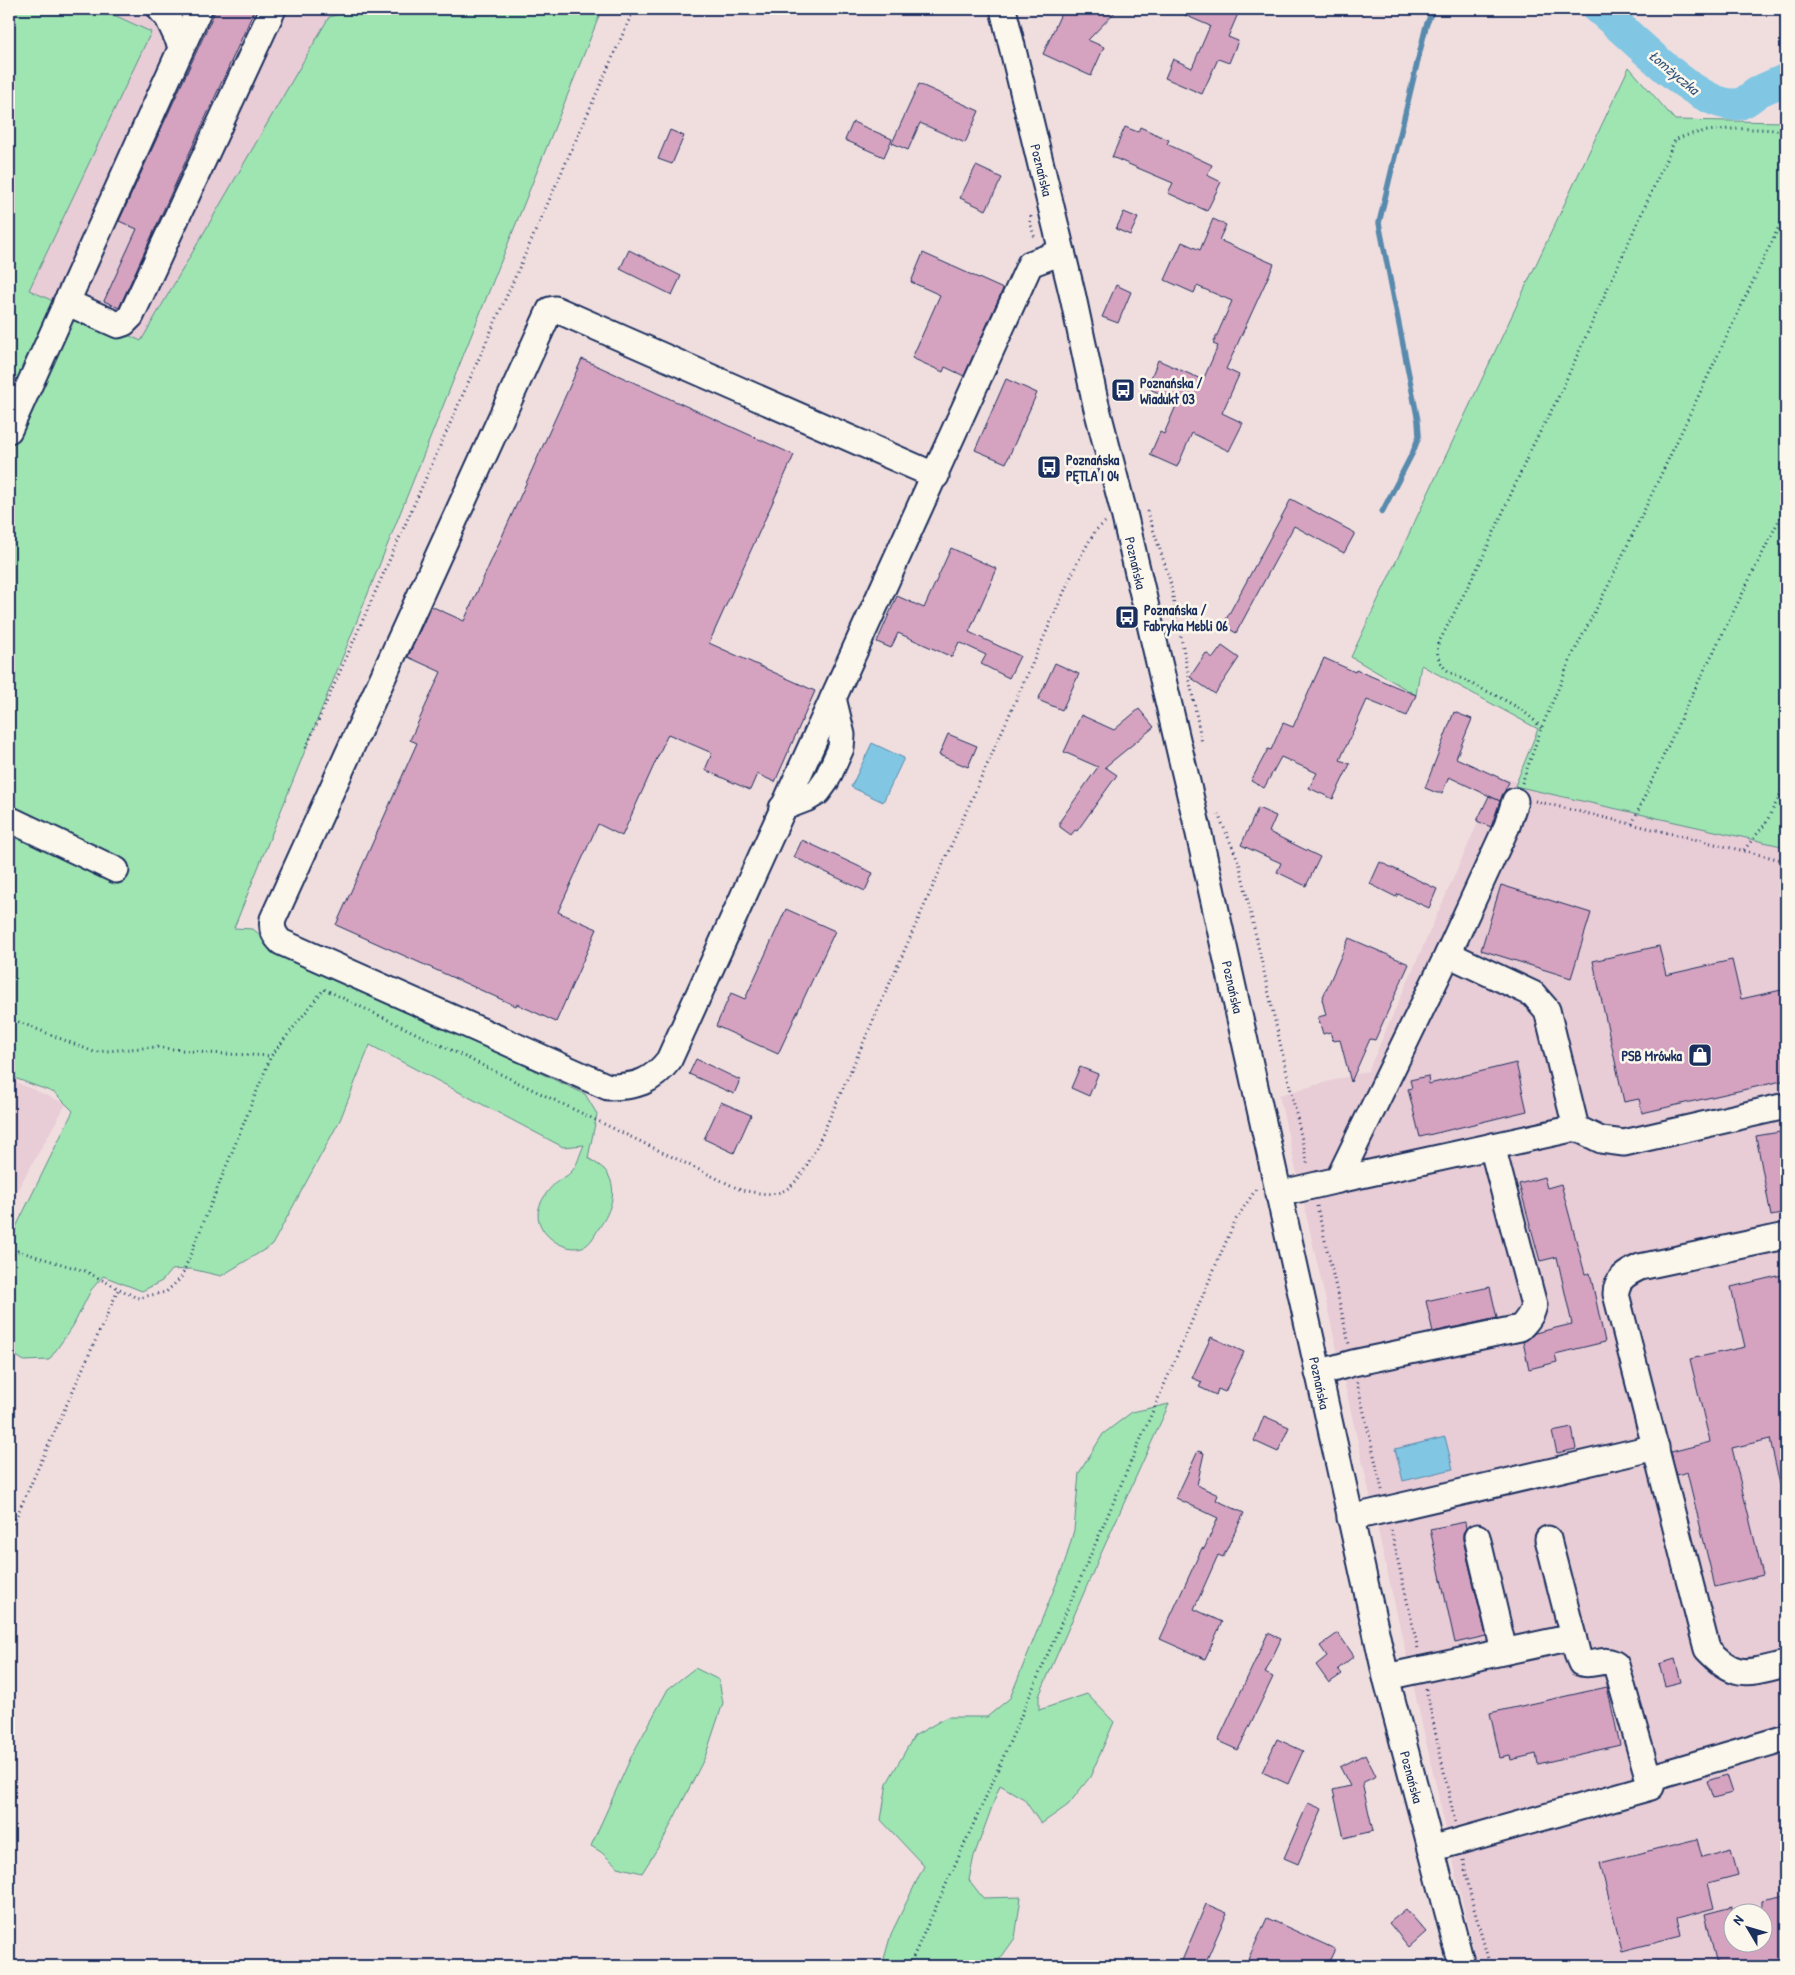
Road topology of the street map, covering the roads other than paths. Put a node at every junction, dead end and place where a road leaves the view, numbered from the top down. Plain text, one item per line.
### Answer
1 (160, 9) edge
2 (199, 9) edge
3 (273, 9) edge
4 (1003, 9) edge
5 (182, 46) junction
6 (1062, 252) junction
7 (66, 302) junction
8 (9, 430) edge
9 (936, 476) junction
10 (1516, 801) road end
11 (9, 819) edge
12 (116, 870) dead end
13 (1448, 954) junction
14 (1786, 1106) edge
15 (1576, 1128) junction
16 (1492, 1146) junction
17 (1338, 1180) junction
18 (1277, 1186) junction
19 (1786, 1236) edge
20 (1318, 1373) junction
21 (1656, 1447) junction
22 (1350, 1518) junction
23 (1477, 1536) dead end
24 (1548, 1539) dead end
25 (1573, 1637) junction
26 (1504, 1651) junction
27 (1786, 1664) edge
28 (1386, 1677) junction
29 (1786, 1738) edge
30 (1649, 1778) junction
31 (1431, 1849) junction
32 (1462, 1966) edge

1 - 5 street
2 - 5 street
3 - 7 street
4 - 6 street, Poznańska
5 - 7 street
6 - 9 street
6 - 18 street, Poznańska
7 - 8 street
9 - 9 street
10 - 13 street
11 - 12 street
13 - 15 street
13 - 17 street
14 - 15 street
15 - 16 street
16 - 17 street
16 - 20 street
17 - 18 street
18 - 20 street, Poznańska
19 - 21 street
20 - 22 street, Poznańska
21 - 22 street
21 - 27 street
22 - 28 street, Poznańska
23 - 26 street
24 - 25 street
25 - 26 street
25 - 30 street
26 - 28 street
28 - 31 street, Poznańska
29 - 30 street
30 - 31 street
31 - 32 street, Poznańska

